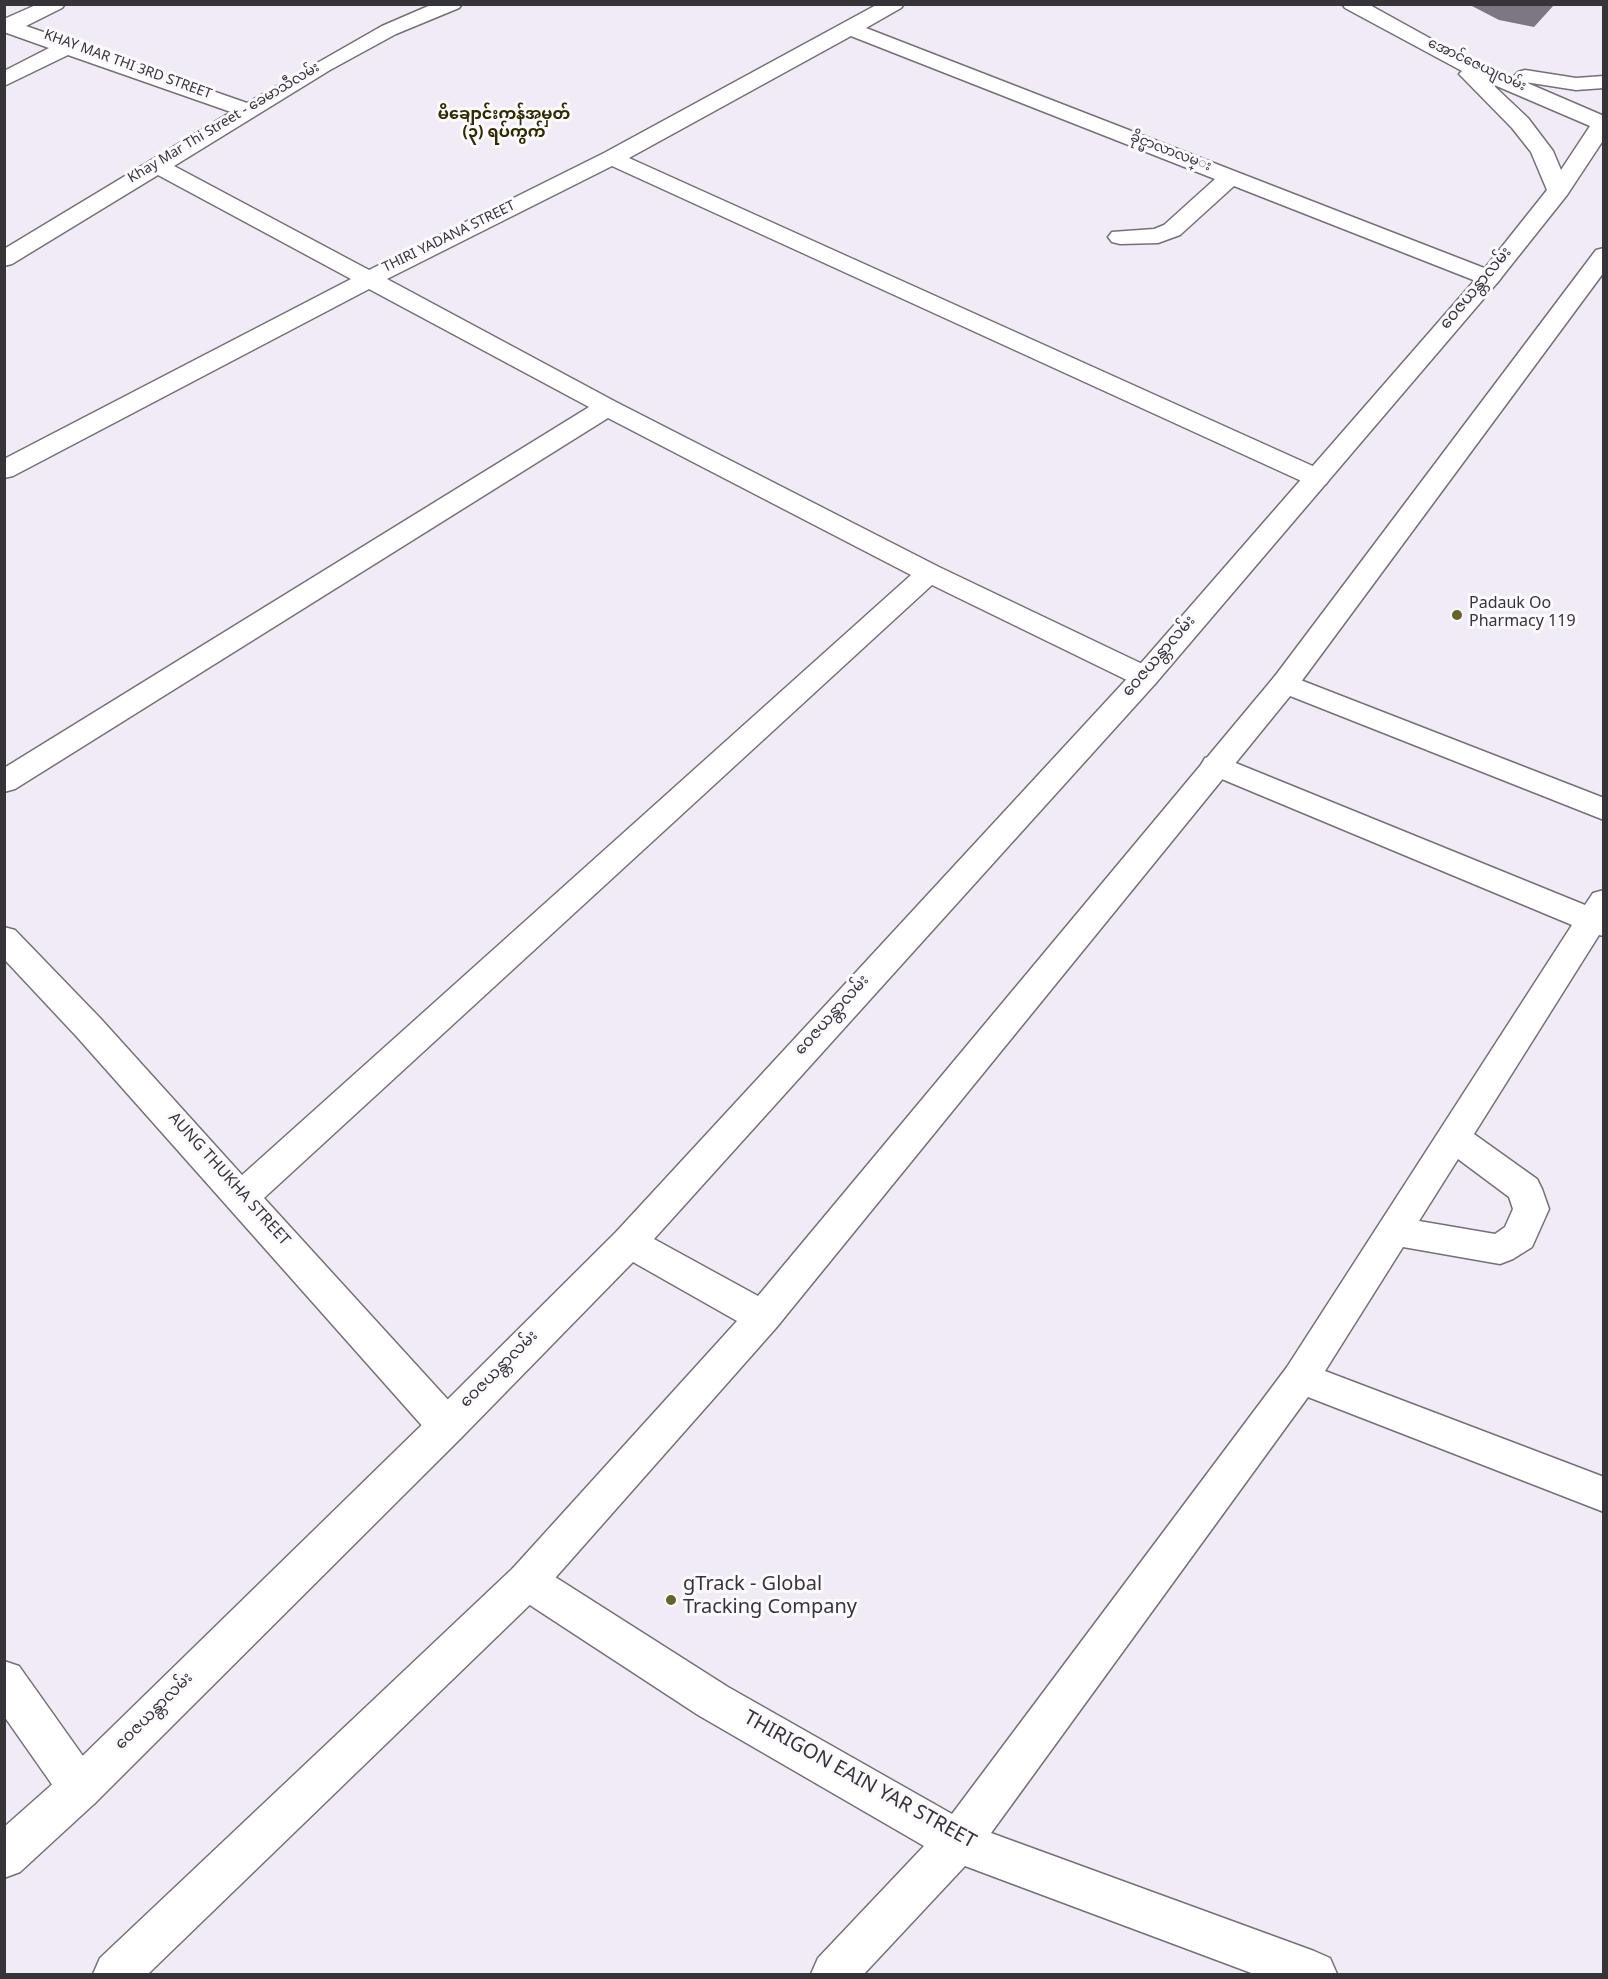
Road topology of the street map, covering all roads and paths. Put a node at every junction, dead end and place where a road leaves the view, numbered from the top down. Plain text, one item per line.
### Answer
1 (55, 4) edge
2 (452, 4) edge
3 (894, 4) edge
4 (1352, 4) edge
5 (7, 25) edge
6 (851, 28) junction
7 (69, 46) junction
8 (1455, 60) junction
9 (4, 80) edge
10 (1604, 82) edge
11 (249, 111) junction
12 (1603, 124) edge
13 (612, 158) junction
14 (158, 166) junction
15 (1231, 177) junction
16 (1559, 190) junction
17 (1120, 237) dead end
18 (1604, 255) edge
19 (4, 259) edge
20 (1489, 278) junction
21 (367, 279) junction
22 (607, 406) junction
23 (4, 470) edge
24 (1317, 478) junction
25 (929, 573) junction
26 (1145, 677) junction
27 (1284, 683) junction
28 (1216, 765) junction
29 (4, 783) edge
30 (1604, 810) edge
31 (1599, 915) edge
32 (4, 938) edge
33 (1453, 1137) junction
34 (241, 1197) junction
35 (1393, 1231) junction
36 (629, 1242) junction
37 (763, 1317) junction
38 (1300, 1378) junction
39 (447, 1426) junction
40 (1604, 1495) edge
41 (527, 1581) junction
42 (4, 1680) edge
43 (80, 1788) junction
44 (958, 1842) junction
45 (4, 1857) edge
46 (116, 1974) edge
47 (834, 1974) edge
48 (1314, 1974) edge

1 - 5 street
2 - 11 street, Khay Mar Thi Street - ခေမာသီလမ်း
3 - 6 street, THIRI YADANA STREET
4 - 8 street, အောင်ဇေယျလမ်း
5 - 7 street, KHAY MAR THI 3RD STREET
6 - 13 street, THIRI YADANA STREET
6 - 15 street, ခိုင္မာလာလမ္း
7 - 9 street
7 - 11 street, KHAY MAR THI 3RD STREET
8 - 10 street
8 - 12 street, အောင်ဇေယျလမ်း
8 - 16 street
11 - 14 street, Khay Mar Thi Street - ခေမာသီလမ်း
12 - 16 street, ဝေဇယန္တာလမ်း
13 - 21 street, THIRI YADANA STREET
13 - 24 street
14 - 19 street, Khay Mar Thi Street - ခေမာသီလမ်း
14 - 21 street
15 - 17 street
15 - 20 street, ခိုင္မာလာလမ္း
16 - 20 street, ဝေဇယန္တာလမ်း
18 - 27 street
20 - 24 street, ဝေဇယန္တာလမ်း
21 - 22 street
21 - 23 street, THIRI YADANA STREET
22 - 25 street
22 - 29 street
24 - 26 street, ဝေဇယန္တာလမ်း
25 - 26 street
25 - 34 street
26 - 36 street, ဝေဇယန္တာလမ်း
27 - 28 street
27 - 30 street
28 - 31 street
28 - 37 street
31 - 33 street
32 - 34 street, AUNG THUKHA STREET
33 - 35 street
33 - 35 street
34 - 39 street, AUNG THUKHA STREET
35 - 38 street
36 - 37 street
36 - 39 street, ဝေဇယန္တာလမ်း
37 - 41 street
38 - 40 street
38 - 44 street
39 - 43 street, ဝေဇယန္တာလမ်း
41 - 44 street, THIRIGON EAIN YAR STREET
41 - 46 street
42 - 43 street
43 - 45 street, ဝေဇယန္တာလမ်း
44 - 47 street
44 - 48 street, THIRIGON EAIN YAR STREET

